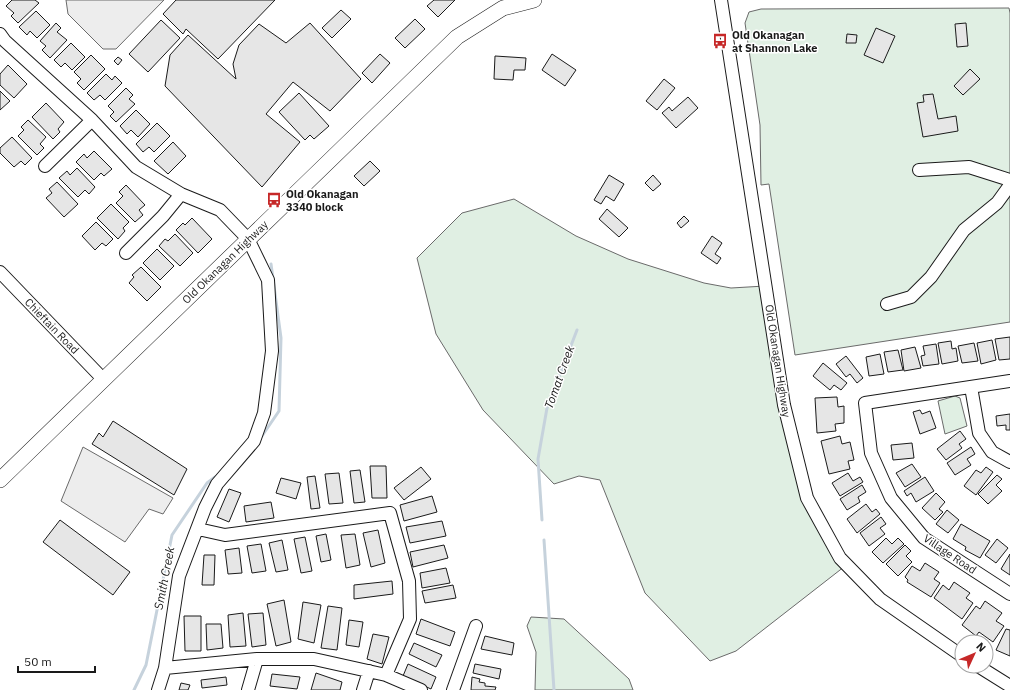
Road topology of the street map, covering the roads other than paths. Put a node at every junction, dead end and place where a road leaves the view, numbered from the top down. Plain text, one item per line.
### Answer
1 (534, 0) edge
2 (721, 0) edge
3 (499, 4) edge
4 (2, 40) edge
5 (92, 120) junction
6 (45, 166) dead end
7 (919, 170) dead end
8 (1010, 180) edge
9 (1010, 185) edge
10 (180, 194) junction
11 (248, 239) junction
12 (126, 253) dead end
13 (0, 272) edge
14 (887, 304) dead end
15 (103, 379) junction
16 (1010, 381) edge
17 (970, 387) junction
18 (1010, 462) edge
19 (0, 480) edge
20 (198, 529) junction
21 (1010, 594) edge
22 (476, 626) dead end
23 (954, 650) edge
24 (257, 659) junction
25 (165, 668) junction
26 (369, 671) junction
27 (991, 674) edge
28 (386, 675) junction
29 (1010, 686) edge
30 (158, 690) edge
31 (248, 690) edge
32 (363, 690) edge
33 (420, 690) edge
34 (453, 690) edge

1 - 3 main road, Old Okanagan Highway
2 - 23 street, Old Okanagan Highway
3 - 11 main road, Old Okanagan Highway
4 - 5 street
5 - 6 street
5 - 10 street
7 - 8 street
9 - 14 street
10 - 11 street
10 - 12 street
11 - 15 main road, Old Okanagan Highway
11 - 20 street
13 - 15 street, Chieftain Road
15 - 19 main road, Old Okanagan Highway
16 - 17 street
17 - 18 street
17 - 21 street, Village Road
20 - 25 street
20 - 28 street
22 - 34 street
24 - 25 street
24 - 26 street
24 - 31 street
25 - 30 street
26 - 28 street
26 - 32 street
27 - 29 street
28 - 33 street

